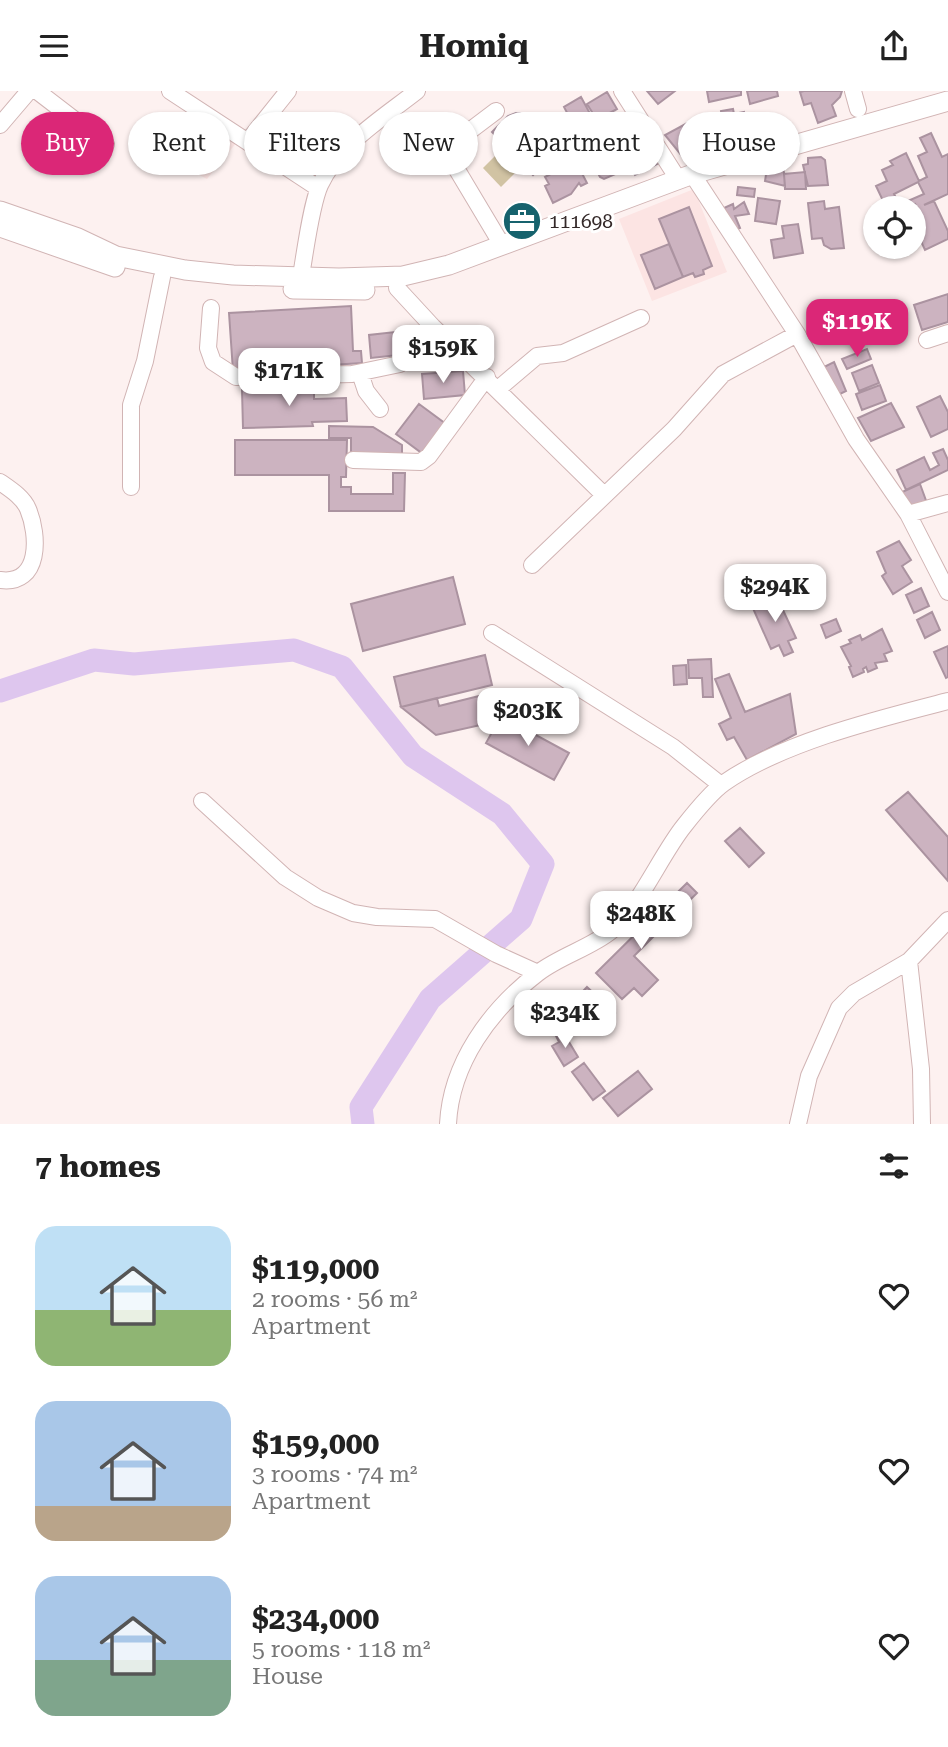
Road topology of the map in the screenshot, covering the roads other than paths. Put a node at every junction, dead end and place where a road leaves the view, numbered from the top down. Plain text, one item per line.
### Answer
1 (29, 91) edge
2 (37, 91) edge
3 (170, 91) edge
4 (288, 91) edge
5 (417, 91) edge
6 (622, 91) edge
7 (853, 91) edge
8 (948, 101) edge
9 (948, 108) edge
10 (858, 109) dead end
11 (496, 111) dead end
12 (64, 112) edge
13 (271, 112) edge
14 (0, 125) edge
15 (244, 139) edge
16 (298, 175) edge
17 (687, 179) junction
18 (318, 188) junction
19 (0, 211) edge
20 (0, 227) edge
21 (502, 245) junction
22 (301, 276) junction
23 (162, 277) junction
24 (397, 288) junction
25 (211, 308) dead end
26 (641, 318) dead end
27 (433, 327) junction
28 (948, 333) edge
29 (796, 334) junction
30 (927, 340) dead end
31 (360, 373) junction
32 (492, 383) junction
33 (380, 409) dead end
34 (353, 460) dead end
35 (0, 482) edge
36 (131, 487) dead end
37 (604, 495) junction
38 (948, 503) edge
39 (908, 514) junction
40 (532, 565) dead end
41 (0, 580) edge
42 (948, 592) edge
43 (492, 633) dead end
44 (948, 701) edge
45 (721, 785) junction
46 (202, 801) dead end
47 (948, 920) edge
48 (909, 961) junction
49 (538, 973) junction
50 (448, 1124) edge
51 (798, 1124) edge
52 (922, 1124) edge

1 - 14 street
2 - 12 street
3 - 15 street
4 - 13 street
5 - 18 street
6 - 17 street
7 - 10 street
8 - 17 main road
9 - 17 main road
11 - 21 street
16 - 18 street
17 - 21 main road
17 - 24 main road
17 - 29 street
18 - 22 street
19 - 22 main road
20 - 23 main road
21 - 22 main road
23 - 24 main road
23 - 36 street
24 - 27 street
25 - 31 street
26 - 32 street
27 - 31 street
27 - 32 street
28 - 30 street
29 - 37 street
29 - 39 street
31 - 33 street
32 - 34 street
32 - 37 street
35 - 41 street
37 - 40 street
38 - 39 street
39 - 42 street
43 - 45 street
44 - 45 street
45 - 49 street
46 - 49 street
47 - 48 street
48 - 51 street
48 - 52 street
49 - 50 street

